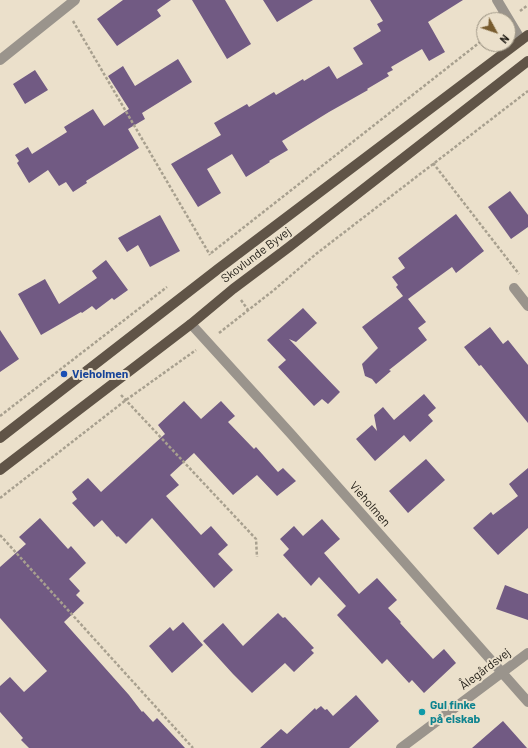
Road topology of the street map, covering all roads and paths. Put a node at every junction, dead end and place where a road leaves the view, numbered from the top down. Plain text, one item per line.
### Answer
1 (76, 0) edge
2 (497, 0) edge
3 (65, 8) junction
4 (524, 37) edge
5 (476, 45) edge
6 (0, 60) edge
7 (528, 61) edge
8 (528, 91) edge
9 (433, 163) junction
10 (210, 254) junction
11 (204, 259) dead end
12 (218, 268) junction
13 (173, 283) dead end
14 (514, 288) joint
15 (233, 289) junction
16 (528, 306) edge
17 (248, 310) junction
18 (191, 324) junction
19 (207, 342) junction
20 (111, 384) junction
21 (126, 400) junction
22 (0, 416) edge
23 (0, 438) edge
24 (0, 470) edge
25 (0, 498) edge
26 (0, 535) edge
27 (257, 557) dead end
28 (528, 653) edge
29 (502, 672) junction
30 (528, 702) edge
31 (193, 748) edge
32 (401, 748) edge

1 - 3 street
2 - 4 street
3 - 6 street
3 - 10 path
4 - 12 main road, Skovlunde Byvej
5 - 10 path
7 - 15 main road, Skovlunde Byvej
8 - 9 path
9 - 14 path
9 - 17 path
10 - 11 path
10 - 12 path
12 - 23 main road, Skovlunde Byvej
13 - 22 path
14 - 16 street
15 - 17 path
15 - 18 main road, Skovlunde Byvej
17 - 19 path
18 - 19 street, Vieholmen
18 - 20 main road, Skovlunde Byvej
19 - 21 path
19 - 29 street, Vieholmen
20 - 21 path
20 - 24 main road, Skovlunde Byvej
21 - 25 path
21 - 27 path
26 - 31 path
28 - 29 street, Ålegårdsvej
29 - 30 street, Vieholmen
29 - 32 street, Ålegårdsvej

